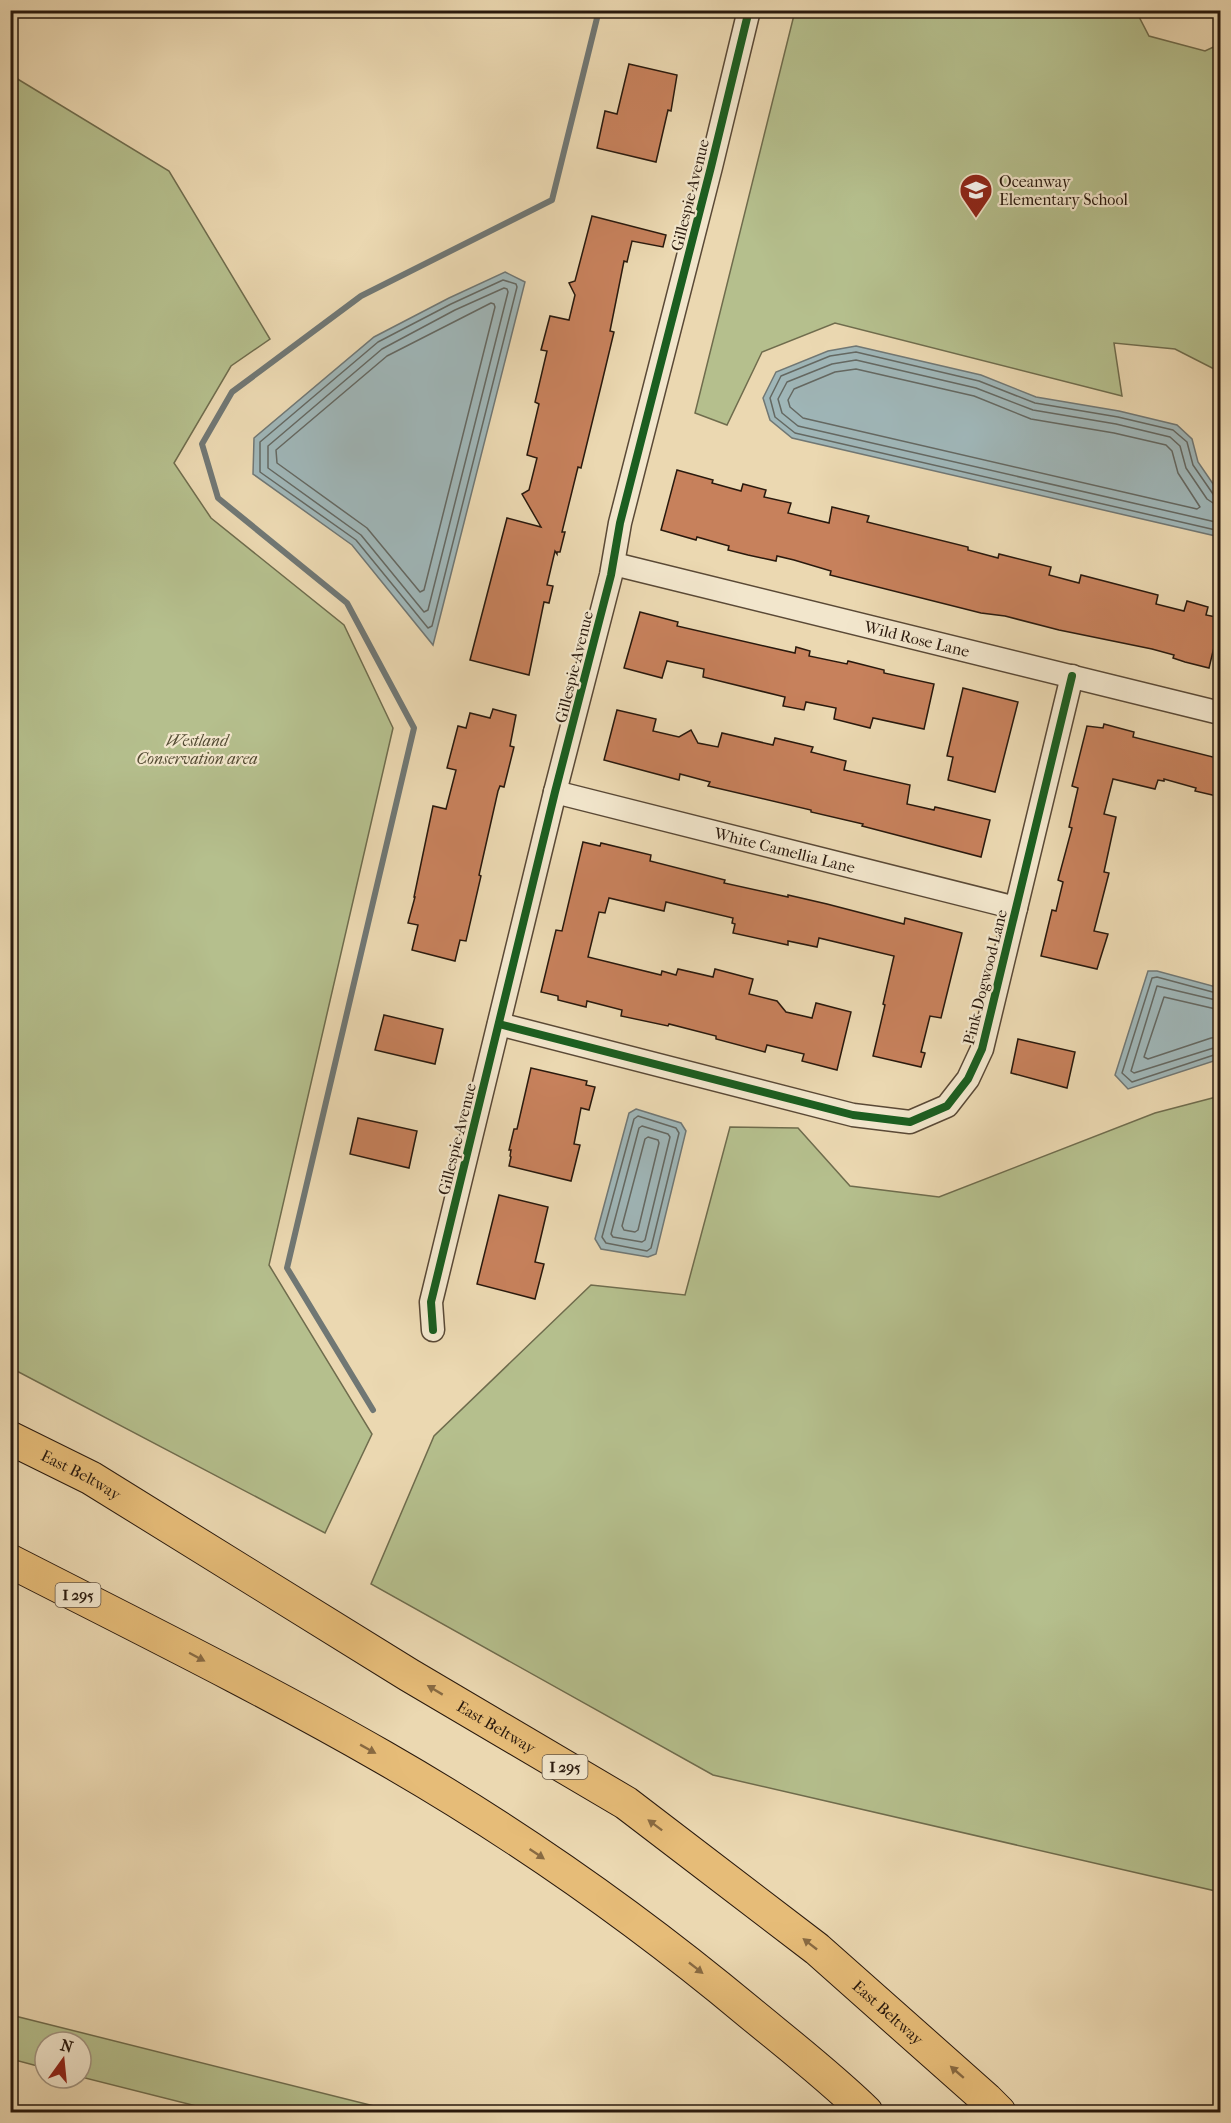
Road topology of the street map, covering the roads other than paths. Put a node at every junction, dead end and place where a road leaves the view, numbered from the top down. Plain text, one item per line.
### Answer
1 (749, 10) edge
2 (614, 564) junction
3 (1072, 676) junction
4 (1221, 713) edge
5 (555, 792) junction
6 (1016, 908) junction
7 (499, 1024) junction
8 (433, 1330) dead end
9 (10, 1436) edge
10 (10, 1561) edge
11 (10, 1578) edge
12 (145, 1629) junction
13 (866, 2112) edge
14 (999, 2112) edge

1 - 2 street, Gillespie Avenue
2 - 3 street, Wild Rose Lane
2 - 5 street, Gillespie Avenue
3 - 4 street, Wild Rose Lane
3 - 6 street, Pink Dogwood Lane
5 - 6 street, White Camellia Lane
5 - 7 street, Gillespie Avenue
6 - 7 street, Pink Dogwood Lane
7 - 8 street, Gillespie Avenue
14 -> 9 highway, East Beltway / I 295
10 - 12 highway, I 295
11 - 12 highway
12 -> 13 highway, I 295

